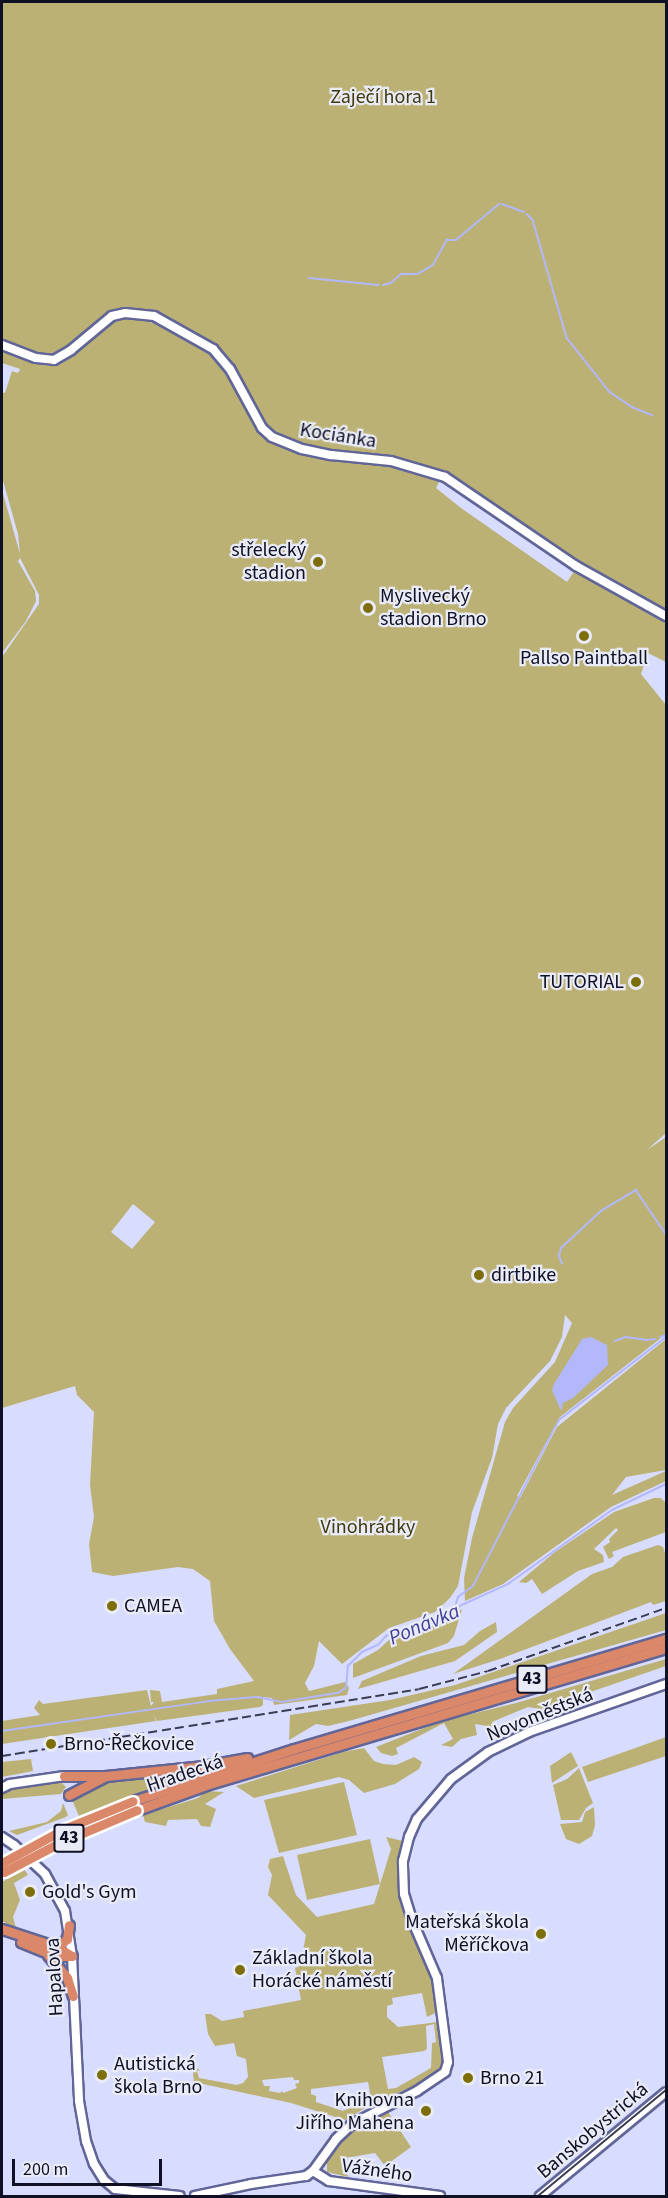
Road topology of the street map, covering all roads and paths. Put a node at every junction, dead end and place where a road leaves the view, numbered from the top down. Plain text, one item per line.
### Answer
1 (2, 345) edge
2 (666, 616) edge
3 (666, 1639) edge
4 (666, 1648) edge
5 (666, 1684) edge
6 (380, 1729) junction
7 (353, 1736) junction
8 (294, 1749) junction
9 (64, 1776) joint
10 (106, 1776) junction
11 (2, 1788) edge
12 (69, 1795) dead end
13 (135, 1805) junction
14 (2, 1837) edge
15 (2, 1871) edge
16 (69, 1925) junction
17 (2, 1929) edge
18 (2, 1935) edge
19 (57, 1947) junction
20 (46, 1953) junction
21 (72, 1956) junction
22 (73, 1996) junction
23 (666, 2092) edge
24 (313, 2171) junction
25 (180, 2196) edge
26 (195, 2196) edge
27 (440, 2196) edge
28 (540, 2196) edge

1 - 2 street, Kociánka
3 - 6 highway, 43
4 - 6 highway, 43
5 - 24 street, Novoměstská
6 - 7 highway, 43
7 - 8 highway, Hradecká / 43
7 - 13 highway, Hradecká / 43
8 - 10 highway
8 - 13 highway, Hradecká / 43
9 - 10 highway
9 - 11 street
10 - 12 highway
13 - 15 highway, Hradecká / 43, bridge
14 - 16 street, Hapalova
16 - 19 highway
16 - 21 street, Hapalova
17 - 19 highway
18 - 20 highway
19 - 21 highway
20 - 21 highway
20 - 22 highway
21 - 22 street, Hapalova
22 - 25 street, Hapalova
23 - 28 street, Banskobystrická
24 - 26 street, Vážného
24 - 27 street, Vážného

